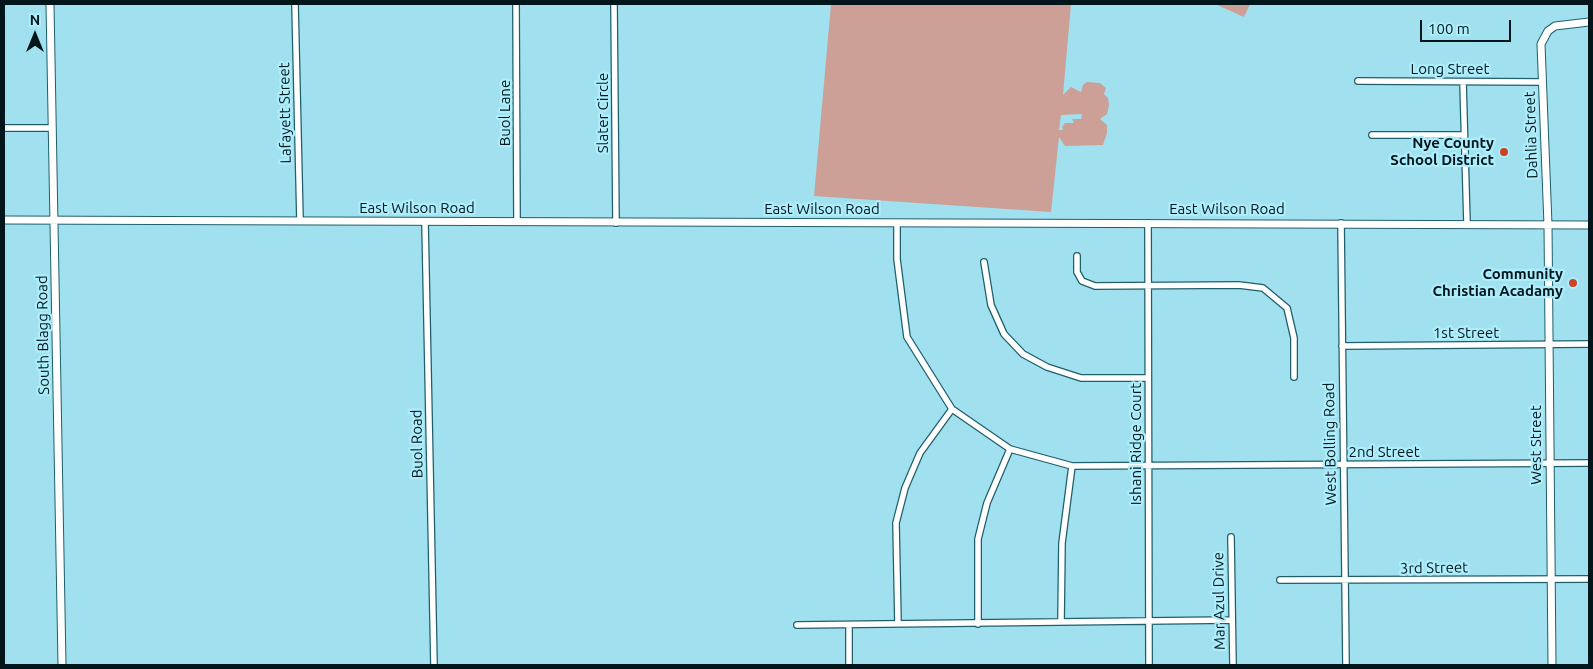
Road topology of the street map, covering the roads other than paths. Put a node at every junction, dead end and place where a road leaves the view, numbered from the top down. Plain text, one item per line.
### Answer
1 (50, 4) edge
2 (296, 4) edge
3 (516, 4) edge
4 (614, 4) edge
5 (1589, 22) edge
6 (1358, 81) dead end
7 (1463, 82) junction
8 (1542, 82) junction
9 (4, 128) edge
10 (52, 128) junction
11 (1372, 135) dead end
12 (1464, 135) junction
13 (4, 220) edge
14 (55, 220) junction
15 (300, 221) junction
16 (425, 222) junction
17 (517, 222) junction
18 (616, 223) junction
19 (897, 223) junction
20 (1148, 223) junction
21 (1341, 223) junction
22 (1467, 224) junction
23 (1548, 225) junction
24 (1589, 225) edge
25 (1077, 256) dead end
26 (984, 262) dead end
27 (1148, 287) junction
28 (1589, 344) edge
29 (1549, 345) junction
30 (1342, 346) junction
31 (1294, 377) dead end
32 (1148, 378) junction
33 (952, 409) junction
34 (1010, 448) junction
35 (1589, 463) edge
36 (1550, 464) junction
37 (1343, 465) junction
38 (1072, 466) junction
39 (1149, 466) junction
40 (1231, 536) dead end
41 (1280, 580) dead end
42 (1551, 580) junction
43 (1589, 580) edge
44 (1345, 581) junction
45 (1149, 620) junction
46 (1232, 620) junction
47 (1061, 621) junction
48 (898, 624) junction
49 (978, 624) junction
50 (797, 625) dead end
51 (849, 625) junction
52 (62, 665) edge
53 (434, 665) edge
54 (850, 665) edge
55 (1149, 665) edge
56 (1233, 665) edge
57 (1346, 665) edge
58 (1552, 665) edge

1 - 10 street, South Blagg Road
2 - 15 street, Lafayett Street
3 - 17 street, Buol Lane
4 - 18 street, Slater Circle
5 - 8 street, Dahlia Street
6 - 7 street, Long Street
7 - 8 street, Long Street
7 - 12 street
8 - 23 street, Dahlia Street
9 - 10 street
10 - 14 street, South Blagg Road
11 - 12 street
12 - 22 street
13 - 14 street, East Wilson Road
14 - 15 street, East Wilson Road
14 - 52 street, South Blagg Road
15 - 16 street, East Wilson Road
16 - 17 street, East Wilson Road
16 - 53 street, Buol Road
17 - 18 street, East Wilson Road
18 - 19 street, East Wilson Road
19 - 20 street, East Wilson Road
19 - 33 street
20 - 21 street, East Wilson Road
20 - 27 street, Ishani Ridge Court
21 - 22 street, East Wilson Road
21 - 30 street, West Bolling Road
22 - 23 street, East Wilson Road
23 - 24 street, East Wilson Road
23 - 29 street, West Street
25 - 27 street
26 - 32 street
27 - 31 street
27 - 32 street, Ishani Ridge Court
28 - 29 street, 1st Street
29 - 30 street, 1st Street
29 - 36 street, West Street
30 - 37 street, West Bolling Road
32 - 39 street, Ishani Ridge Court
33 - 34 street, 2nd Street
33 - 48 street
34 - 38 street, 2nd Street
34 - 49 street
35 - 36 street, 2nd Street
36 - 37 street, 2nd Street
36 - 42 street, West Street
37 - 39 street, 2nd Street
37 - 44 street, West Bolling Road
38 - 39 street, 2nd Street
38 - 47 street
39 - 45 street, Ishani Ridge Court
40 - 46 street, Mar Azul Drive
41 - 44 street, 3rd Street
42 - 43 street, 3rd Street
42 - 44 street, 3rd Street
42 - 58 street, West Street
44 - 57 street, West Bolling Road
45 - 46 street
45 - 47 street
45 - 55 street, Ishani Ridge Court
46 - 56 street, Mar Azul Drive
47 - 49 street
48 - 49 street
48 - 51 street
50 - 51 street
51 - 54 street

